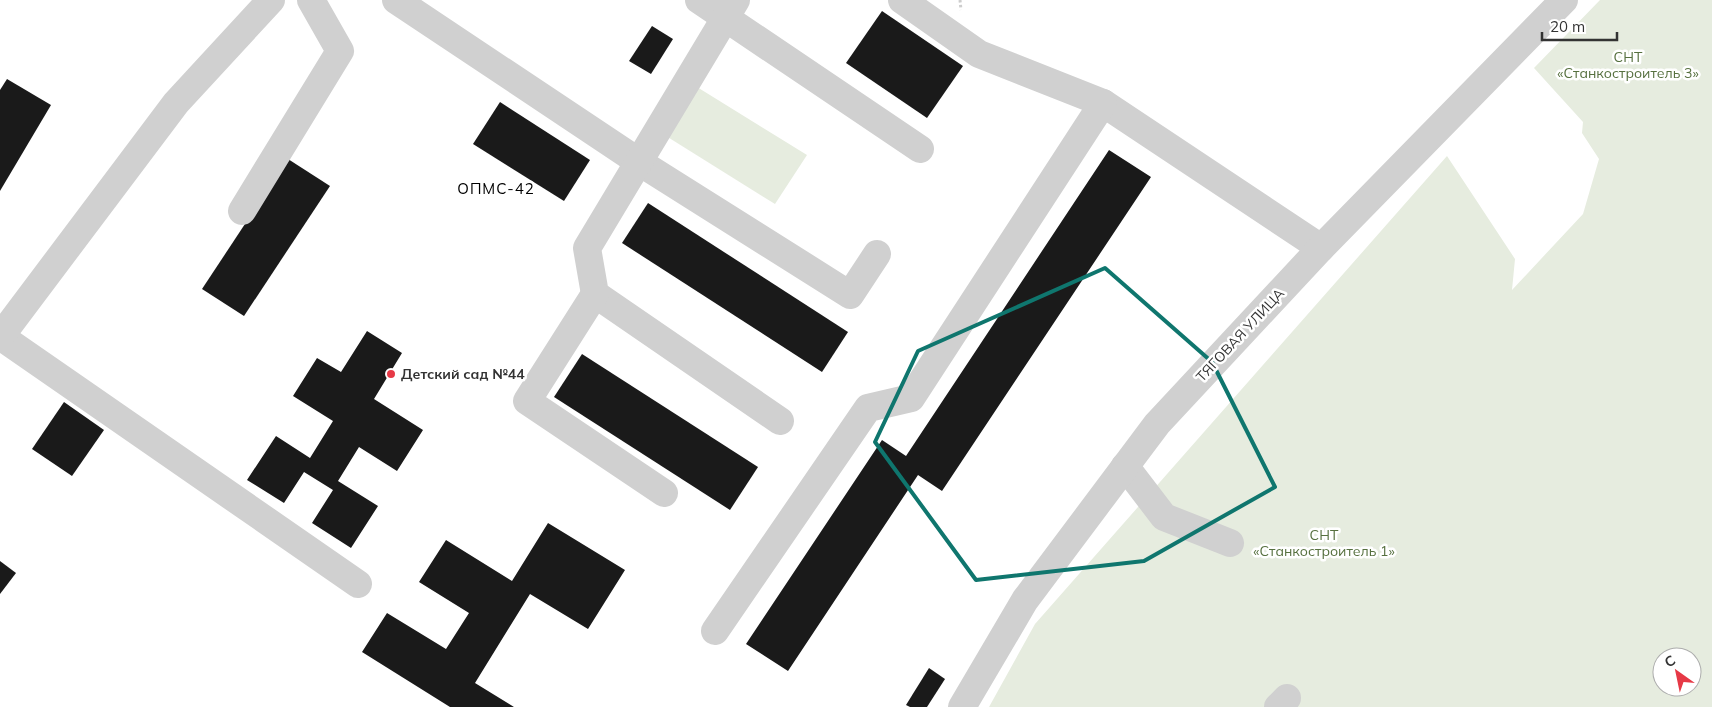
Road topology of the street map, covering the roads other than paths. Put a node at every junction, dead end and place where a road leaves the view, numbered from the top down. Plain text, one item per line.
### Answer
1 (271, 0) edge
2 (311, 0) edge
3 (396, 0) edge
4 (700, 0) edge
5 (902, 0) edge
6 (1564, 0) edge
7 (730, 9) edge
8 (1103, 103) junction
9 (920, 149) dead end
10 (639, 162) junction
11 (242, 211) dead end
12 (1321, 248) junction
13 (877, 254) dead end
14 (595, 294) junction
15 (0, 337) edge
16 (780, 421) dead end
17 (1125, 466) junction
18 (664, 493) dead end
19 (1230, 543) dead end
20 (358, 584) dead end
21 (715, 631) dead end
22 (962, 707) edge

1 - 15 street
2 - 11 street
3 - 10 street
4 - 7 street
5 - 8 street
6 - 12 street, ТЯГОВАЯ УЛИЦА
7 - 9 street
7 - 10 street
8 - 12 street
8 - 21 street
10 - 13 street
10 - 14 street
12 - 17 street, ТЯГОВАЯ УЛИЦА
14 - 16 street
14 - 18 street
15 - 20 street
17 - 19 street
17 - 22 street, ТЯГОВАЯ УЛИЦА

